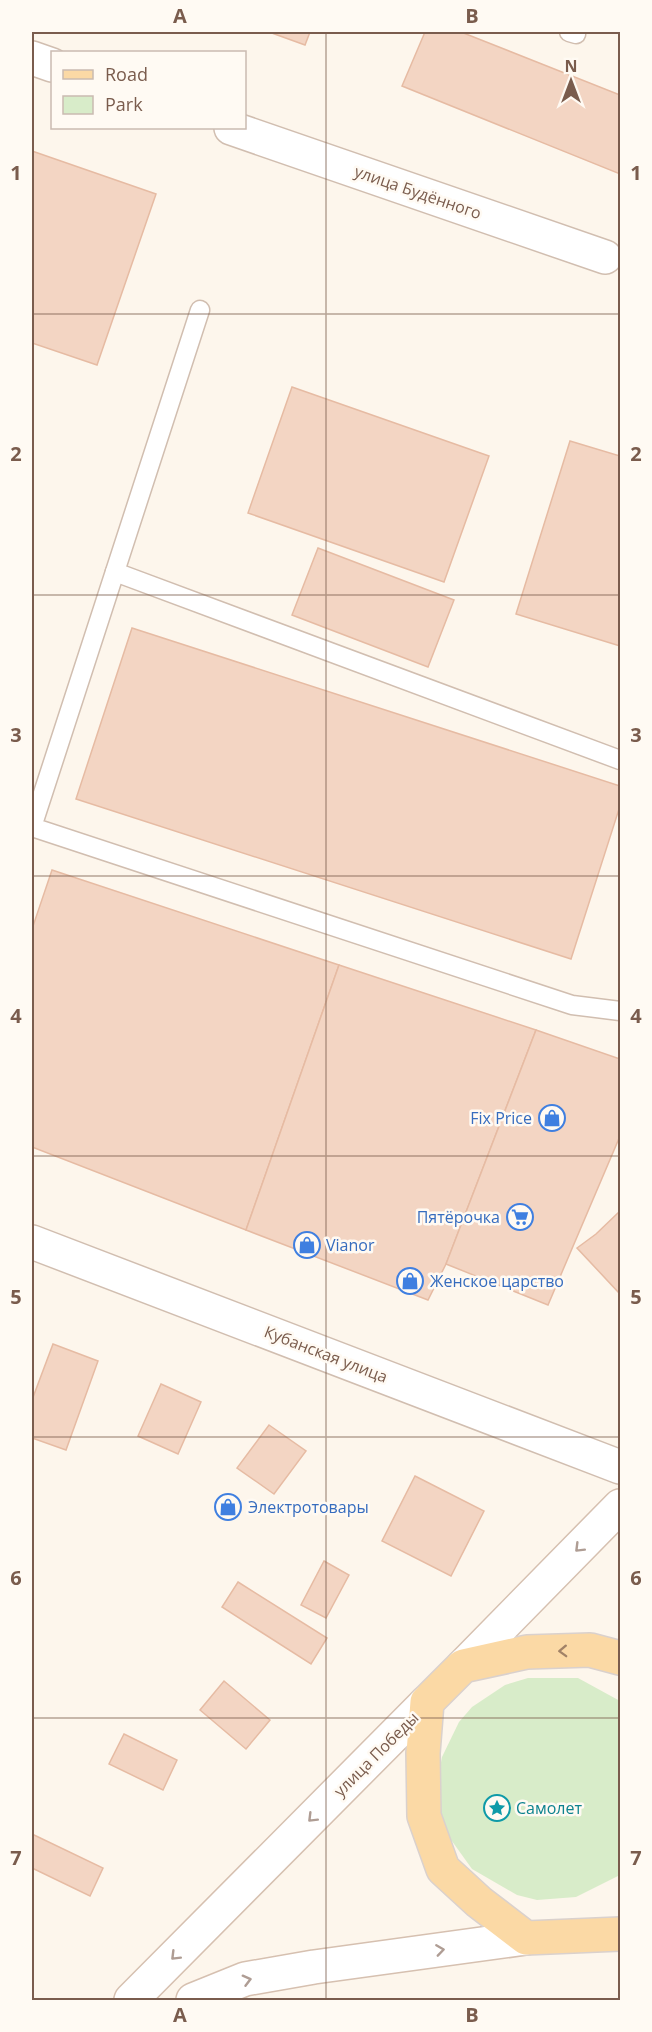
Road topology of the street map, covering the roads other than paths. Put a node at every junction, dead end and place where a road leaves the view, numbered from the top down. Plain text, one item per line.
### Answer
1 (568, 32) edge
2 (576, 32) edge
3 (32, 58) edge
4 (51, 65) edge
5 (234, 129) edge
6 (605, 257) dead end
7 (200, 310) dead end
8 (115, 572) junction
9 (621, 760) edge
10 (621, 1011) edge
11 (32, 1242) edge
12 (621, 1467) edge
13 (621, 1506) edge
14 (621, 1658) edge
15 (462, 1666) junction
16 (428, 1702) junction
17 (621, 1910) edge
18 (621, 1934) edge
19 (586, 1936) junction
20 (525, 1938) junction
21 (131, 2001) edge
22 (193, 2001) edge

1 - 2 lane
3 - 4 street
5 - 6 street, улица Будённого
7 - 8 lane
8 - 9 lane
8 - 10 lane
11 - 12 street, Кубанская улица
13 -> 15 street, улица Победы
14 -> 15 main road
15 - 16 main road, улица Победы
16 - 20 main road
16 -> 21 street, улица Победы
17 - 19 main road
18 - 19 main road
19 - 20 main road
22 -> 20 street

